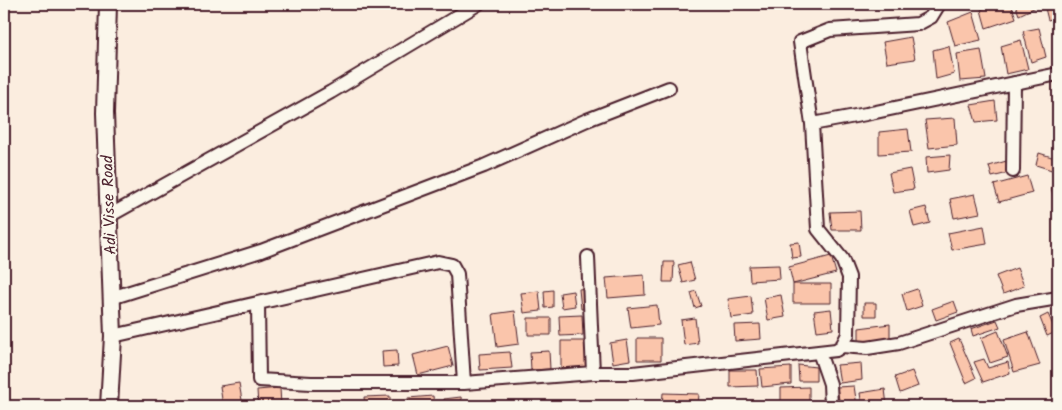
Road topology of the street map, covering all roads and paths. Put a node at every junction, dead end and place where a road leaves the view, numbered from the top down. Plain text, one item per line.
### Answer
1 (108, 4) edge
2 (478, 4) edge
3 (939, 4) edge
4 (1058, 74) edge
5 (1014, 83) junction
6 (669, 88) dead end
7 (812, 124) junction
8 (1013, 172) dead end
9 (109, 216) junction
10 (588, 257) dead end
11 (111, 298) junction
12 (1058, 298) edge
13 (258, 304) junction
14 (113, 336) junction
15 (842, 346) junction
16 (819, 352) junction
17 (593, 373) junction
18 (464, 383) junction
19 (109, 406) edge
20 (832, 406) edge

1 - 9 street, Adi Visse Road
2 - 9 street
3 - 7 street
4 - 5 street
5 - 7 street
5 - 8 street
6 - 11 street
7 - 15 street
9 - 11 street, Adi Visse Road
10 - 17 street
11 - 14 street, Adi Visse Road
12 - 15 street
13 - 14 street
13 - 18 street
13 - 18 street
14 - 19 street, Adi Visse Road
15 - 16 street
16 - 17 street
16 - 20 street
17 - 18 street

